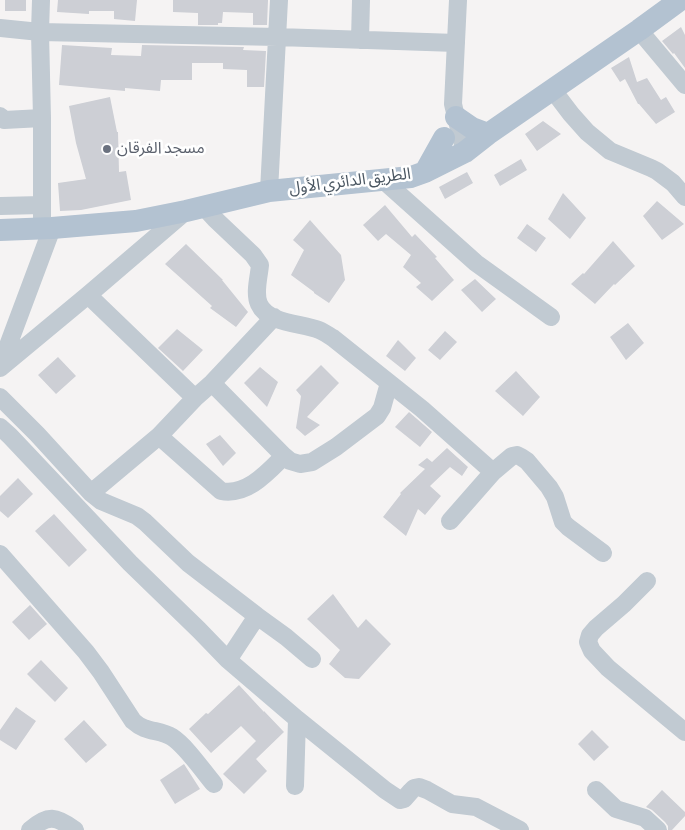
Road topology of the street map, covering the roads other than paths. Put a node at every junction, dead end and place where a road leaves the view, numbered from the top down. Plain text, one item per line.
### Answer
1 (41, 0) edge
2 (279, 0) edge
3 (361, 0) edge
4 (458, 0) edge
5 (680, 0) edge
6 (685, 6) edge
7 (0, 28) edge
8 (639, 30) junction
9 (40, 32) junction
10 (278, 37) junction
11 (360, 40) junction
12 (456, 42) junction
13 (685, 85) edge
14 (552, 89) junction
15 (454, 110) junction
16 (0, 116) edge
17 (42, 118) junction
18 (488, 134) junction
19 (444, 138) junction
20 (459, 156) junction
21 (425, 172) junction
22 (382, 179) junction
23 (268, 191) junction
24 (685, 197) edge
25 (42, 205) junction
26 (0, 206) edge
27 (195, 209) junction
28 (47, 228) junction
29 (0, 230) edge
30 (88, 295) junction
31 (274, 317) junction
32 (551, 317) dead end
33 (0, 367) edge
34 (212, 383) junction
35 (389, 383) junction
36 (0, 397) edge
37 (195, 398) junction
38 (0, 427) edge
39 (159, 436) junction
40 (284, 456) junction
41 (493, 472) junction
42 (91, 493) junction
43 (450, 522) dead end
44 (603, 553) dead end
45 (0, 554) edge
46 (647, 580) dead end
47 (257, 616) junction
48 (312, 659) dead end
49 (228, 660) junction
50 (297, 719) junction
51 (685, 732) edge
52 (214, 784) dead end
53 (295, 786) dead end
54 (596, 790) dead end
55 (30, 830) edge
56 (75, 830) edge
57 (520, 830) edge
58 (658, 830) edge

1 - 9 street
2 - 10 street
3 - 11 street
4 - 12 street
5 - 6 street
5 - 8 main road, الطريق الدائري الأول
7 - 9 street
8 - 13 street
8 - 14 main road, الطريق الدائري الأول
9 - 10 street
9 - 17 street
10 - 11 street
10 - 23 street
11 - 12 street
12 - 15 street
14 - 18 main road, الطريق الدائري الأول
14 - 24 street
15 - 18 main road
15 - 19 street
15 - 20 street
16 - 17 street
17 - 25 street
18 - 20 main road, الطريق الدائري الأول
19 - 20 street
19 - 21 main road
20 - 21 main road, الطريق الدائري الأول
21 - 22 main road, الطريق الدائري الأول
22 - 23 main road, الطريق الدائري الأول
22 - 32 street
23 - 27 main road, الطريق الدائري الأول
25 - 26 street
25 - 28 street
27 - 28 main road, الطريق الدائري الأول
27 - 30 street
27 - 31 street
28 - 29 main road, الطريق الدائري الأول
28 - 33 street
30 - 33 street
30 - 37 street
31 - 34 street
31 - 35 street
34 - 37 street
34 - 40 street
35 - 40 street
35 - 41 street
36 - 42 street
37 - 39 street
38 - 49 street
39 - 40 street
39 - 42 street
41 - 43 street
41 - 44 street
42 - 47 street
45 - 52 street
46 - 51 street
47 - 48 street
47 - 49 street
49 - 50 street
50 - 53 street
50 - 57 street
54 - 58 street
55 - 56 street

